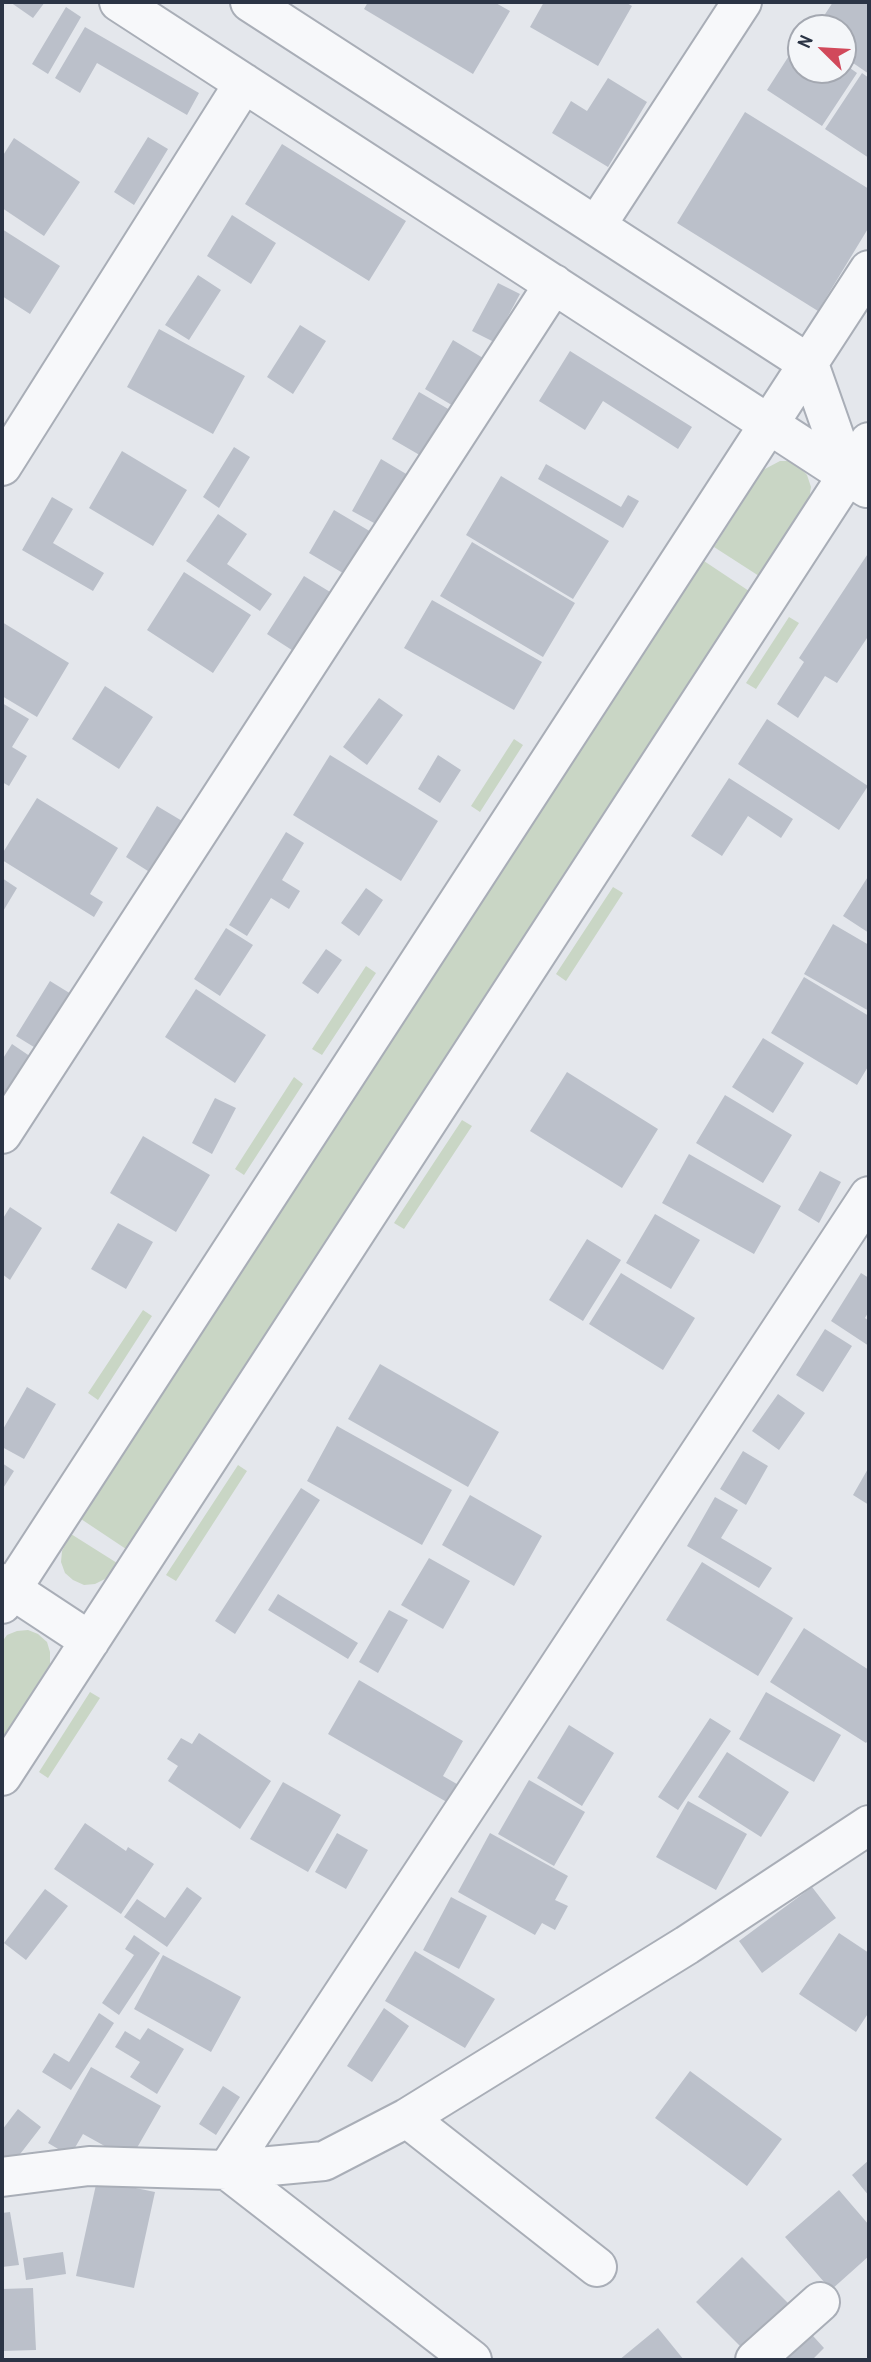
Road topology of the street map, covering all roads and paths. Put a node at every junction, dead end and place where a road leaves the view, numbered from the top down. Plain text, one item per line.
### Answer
1 (119, 2) edge
2 (742, 2) edge
3 (274, 8) edge
4 (244, 83) junction
5 (596, 226) junction
6 (869, 270) edge
7 (554, 284) junction
8 (809, 364) junction
9 (769, 425) junction
10 (869, 442) edge
11 (2, 466) edge
12 (858, 482) edge
13 (2, 1134) edge
14 (869, 1196) edge
15 (5, 1592) edge
16 (90, 1641) junction
17 (2, 1776) edge
18 (869, 1825) edge
19 (407, 2118) junction
20 (227, 2169) junction
21 (2, 2177) edge
22 (597, 2267) dead end
23 (820, 2302) dead end
24 (472, 2360) edge
25 (755, 2360) edge

1 - 4 street
2 - 5 street
3 - 5 street
4 - 7 street
4 - 11 street
5 - 8 street
6 - 8 street
7 - 9 street
7 - 13 street
8 - 9 street
8 - 12 street
9 - 12 street
9 - 15 street
10 - 12 street
12 - 16 street
14 - 20 street
15 - 16 street
16 - 17 street
18 - 19 street
19 - 20 street
19 - 22 street
20 - 21 street
20 - 24 street
23 - 25 street

